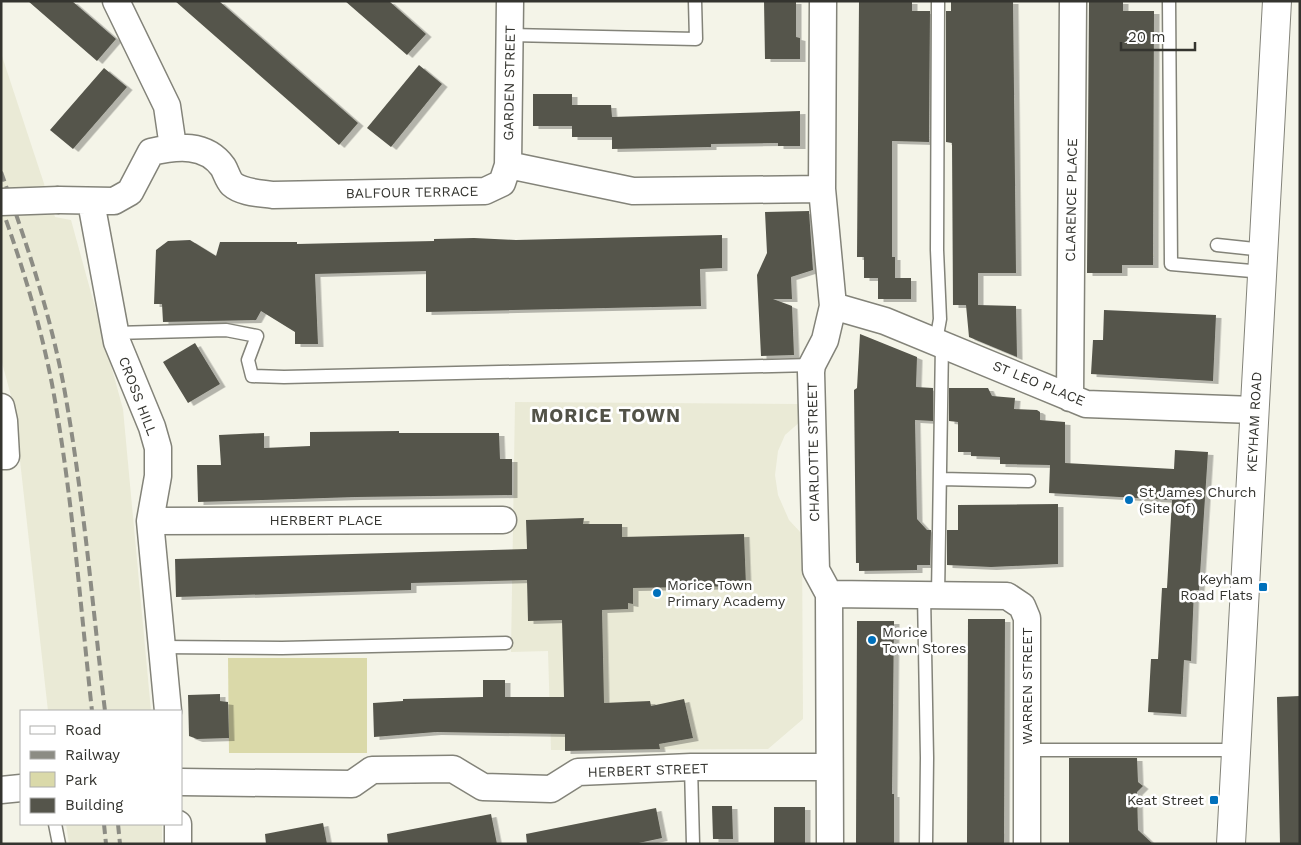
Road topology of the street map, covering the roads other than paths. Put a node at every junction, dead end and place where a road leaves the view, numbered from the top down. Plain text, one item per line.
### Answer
1 (116, 1) edge
2 (510, 1) edge
3 (695, 1) edge
4 (823, 1) edge
5 (938, 1) edge
6 (1073, 1) edge
7 (1169, 1) edge
8 (1278, 1) edge
9 (510, 35) junction
10 (173, 147) junction
11 (508, 165) junction
12 (822, 189) junction
13 (1, 202) edge
14 (91, 202) junction
15 (1217, 245) dead end
16 (1264, 261) junction
17 (833, 306) junction
18 (116, 333) junction
19 (939, 343) junction
20 (812, 365) junction
21 (1070, 398) junction
22 (1, 408) edge
23 (1254, 410) junction
24 (4, 456) edge
25 (941, 479) junction
26 (1029, 481) dead end
27 (502, 520) dead end
28 (150, 521) junction
29 (829, 594) junction
30 (931, 595) junction
31 (506, 643) dead end
32 (160, 647) junction
33 (168, 710) edge
34 (1027, 750) junction
35 (1235, 750) junction
36 (691, 767) junction
37 (829, 767) junction
38 (182, 781) edge
39 (20, 788) edge
40 (1, 790) edge
41 (54, 825) edge
42 (178, 825) edge
43 (59, 844) edge
44 (178, 844) edge
45 (693, 844) edge
46 (830, 844) edge
47 (926, 844) edge
48 (1027, 844) edge
49 (1231, 844) edge

1 - 10 street
2 - 9 street, GARDEN STREET
3 - 9 lane
4 - 12 street, CHARLOTTE STREET
5 - 19 lane
6 - 21 street, CLARENCE PLACE
7 - 16 lane
8 - 16 main road, KEYHAM ROAD
9 - 11 street, GARDEN STREET
10 - 11 street, BALFOUR TERRACE
10 - 14 street, BALFOUR TERRACE
11 - 12 street
12 - 17 street, CHARLOTTE STREET
13 - 14 street, BALFOUR TERRACE, bridge
14 - 18 street, CROSS HILL
15 - 16 lane
16 - 23 main road, KEYHAM ROAD
17 - 19 street, ST LEO PLACE
17 - 20 street, CHARLOTTE STREET
18 - 20 lane
18 - 28 street, CROSS HILL
19 - 21 street, ST LEO PLACE
19 - 25 lane
20 - 29 street, CHARLOTTE STREET
21 - 23 street, ST LEO PLACE
22 - 24 street
23 - 35 main road, KEYHAM ROAD
25 - 26 lane
25 - 30 lane
27 - 28 street, HERBERT PLACE
28 - 32 street, CROSS HILL
29 - 30 street, WARREN STREET
29 - 37 street, CHARLOTTE STREET
30 - 34 street, WARREN STREET
30 - 47 lane
31 - 32 lane
32 - 33 street, CROSS HILL
34 - 35 lane
34 - 48 street, WARREN STREET
35 - 49 main road, KEYHAM ROAD
36 - 37 street, HERBERT STREET
36 - 38 street, HERBERT STREET
36 - 45 lane
37 - 46 street, CHARLOTTE STREET
39 - 40 street
41 - 43 lane
42 - 44 street

